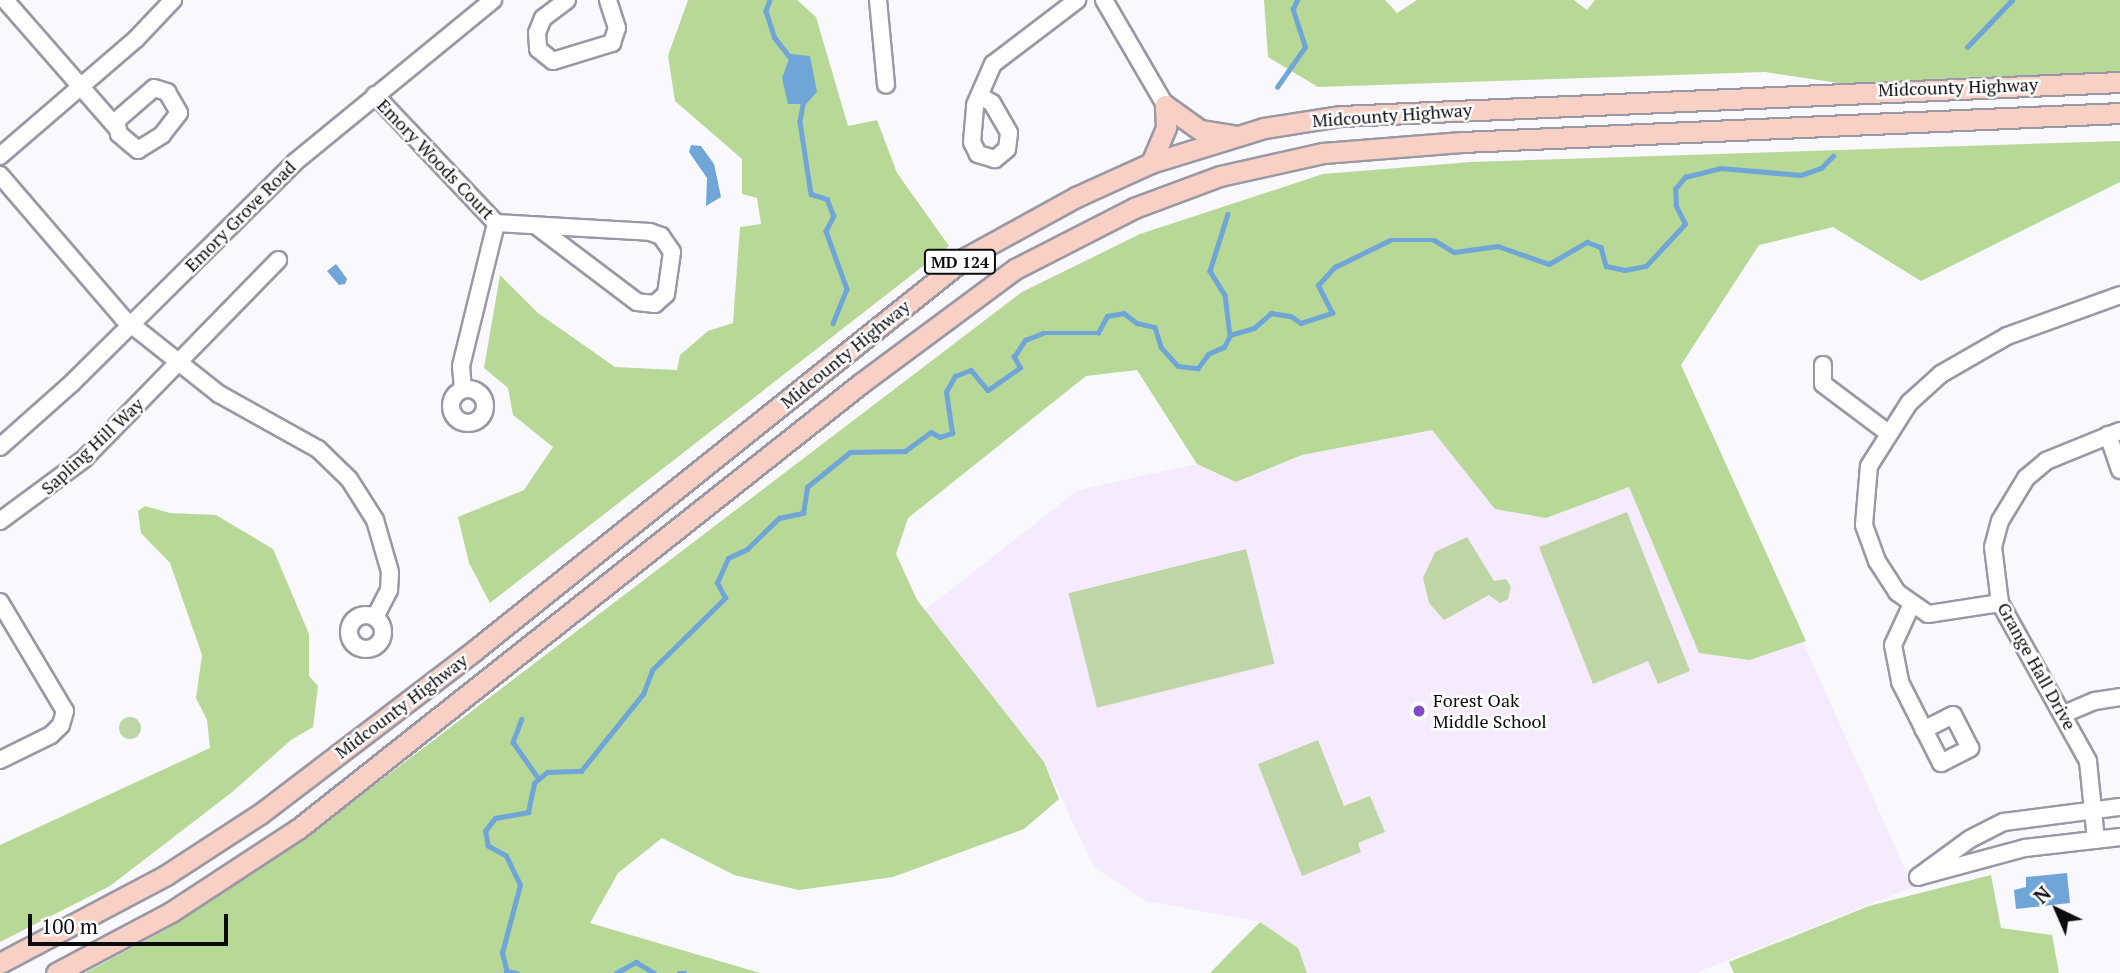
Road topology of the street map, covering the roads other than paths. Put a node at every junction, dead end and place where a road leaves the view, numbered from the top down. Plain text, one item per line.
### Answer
1 (5, 0) edge
2 (173, 0) edge
3 (493, 0) edge
4 (567, 0) edge
5 (608, 0) edge
6 (878, 0) edge
7 (1077, 0) edge
8 (1104, 0) edge
9 (544, 6) edge
10 (2120, 82) edge
11 (886, 85) dead end
12 (80, 87) junction
13 (374, 95) junction
14 (982, 97) dead end
15 (1165, 105) junction
16 (2120, 113) edge
17 (116, 127) dead end
18 (1238, 135) junction
19 (0, 156) edge
20 (1150, 163) junction
21 (0, 175) edge
22 (496, 223) junction
23 (539, 228) junction
24 (278, 260) dead end
25 (2120, 295) edge
26 (131, 325) junction
27 (176, 361) junction
28 (1823, 365) dead end
29 (463, 389) dead end
30 (1887, 432) junction
31 (2114, 433) edge
32 (0, 447) edge
33 (2120, 470) edge
34 (0, 521) edge
35 (0, 602) edge
36 (2000, 603) junction
37 (1911, 606) junction
38 (375, 617) dead end
39 (2120, 697) edge
40 (2064, 714) junction
41 (1924, 730) dead end
42 (0, 760) edge
43 (2120, 807) edge
44 (2092, 810) junction
45 (2120, 837) edge
46 (2096, 840) junction
47 (0, 963) edge
48 (56, 973) edge

1 - 12 street
2 - 12 street
3 - 13 street, Emory Grove Road
4 - 9 street
5 - 9 street
6 - 11 street
7 - 14 street
8 - 15 street
10 - 18 main road, Midcounty Highway / MD 124
12 - 17 street
12 - 19 street
13 - 22 street, Emory Woods Court
13 - 26 street, Emory Grove Road
15 - 18 main road
15 - 20 main road
16 - 48 main road, Midcounty Highway / MD 124
18 - 20 main road, Midcounty Highway / MD 124
20 - 47 main road, Midcounty Highway / MD 124
21 - 26 street
22 - 23 street, Emory Woods Court
22 - 29 street
23 - 23 street, Emory Woods Court
24 - 27 street
25 - 30 street
26 - 27 street
26 - 32 street, Emory Grove Road
27 - 34 street, Sapling Hill Way
27 - 38 street
28 - 30 street
30 - 37 street
31 - 33 street
31 - 36 street, Grange Hall Drive
35 - 42 street
36 - 37 street
36 - 40 street, Grange Hall Drive
37 - 41 street
39 - 40 street
40 - 44 street, Grange Hall Drive
43 - 44 street
44 - 46 street, Grange Hall Drive
44 - 46 street
45 - 46 street

